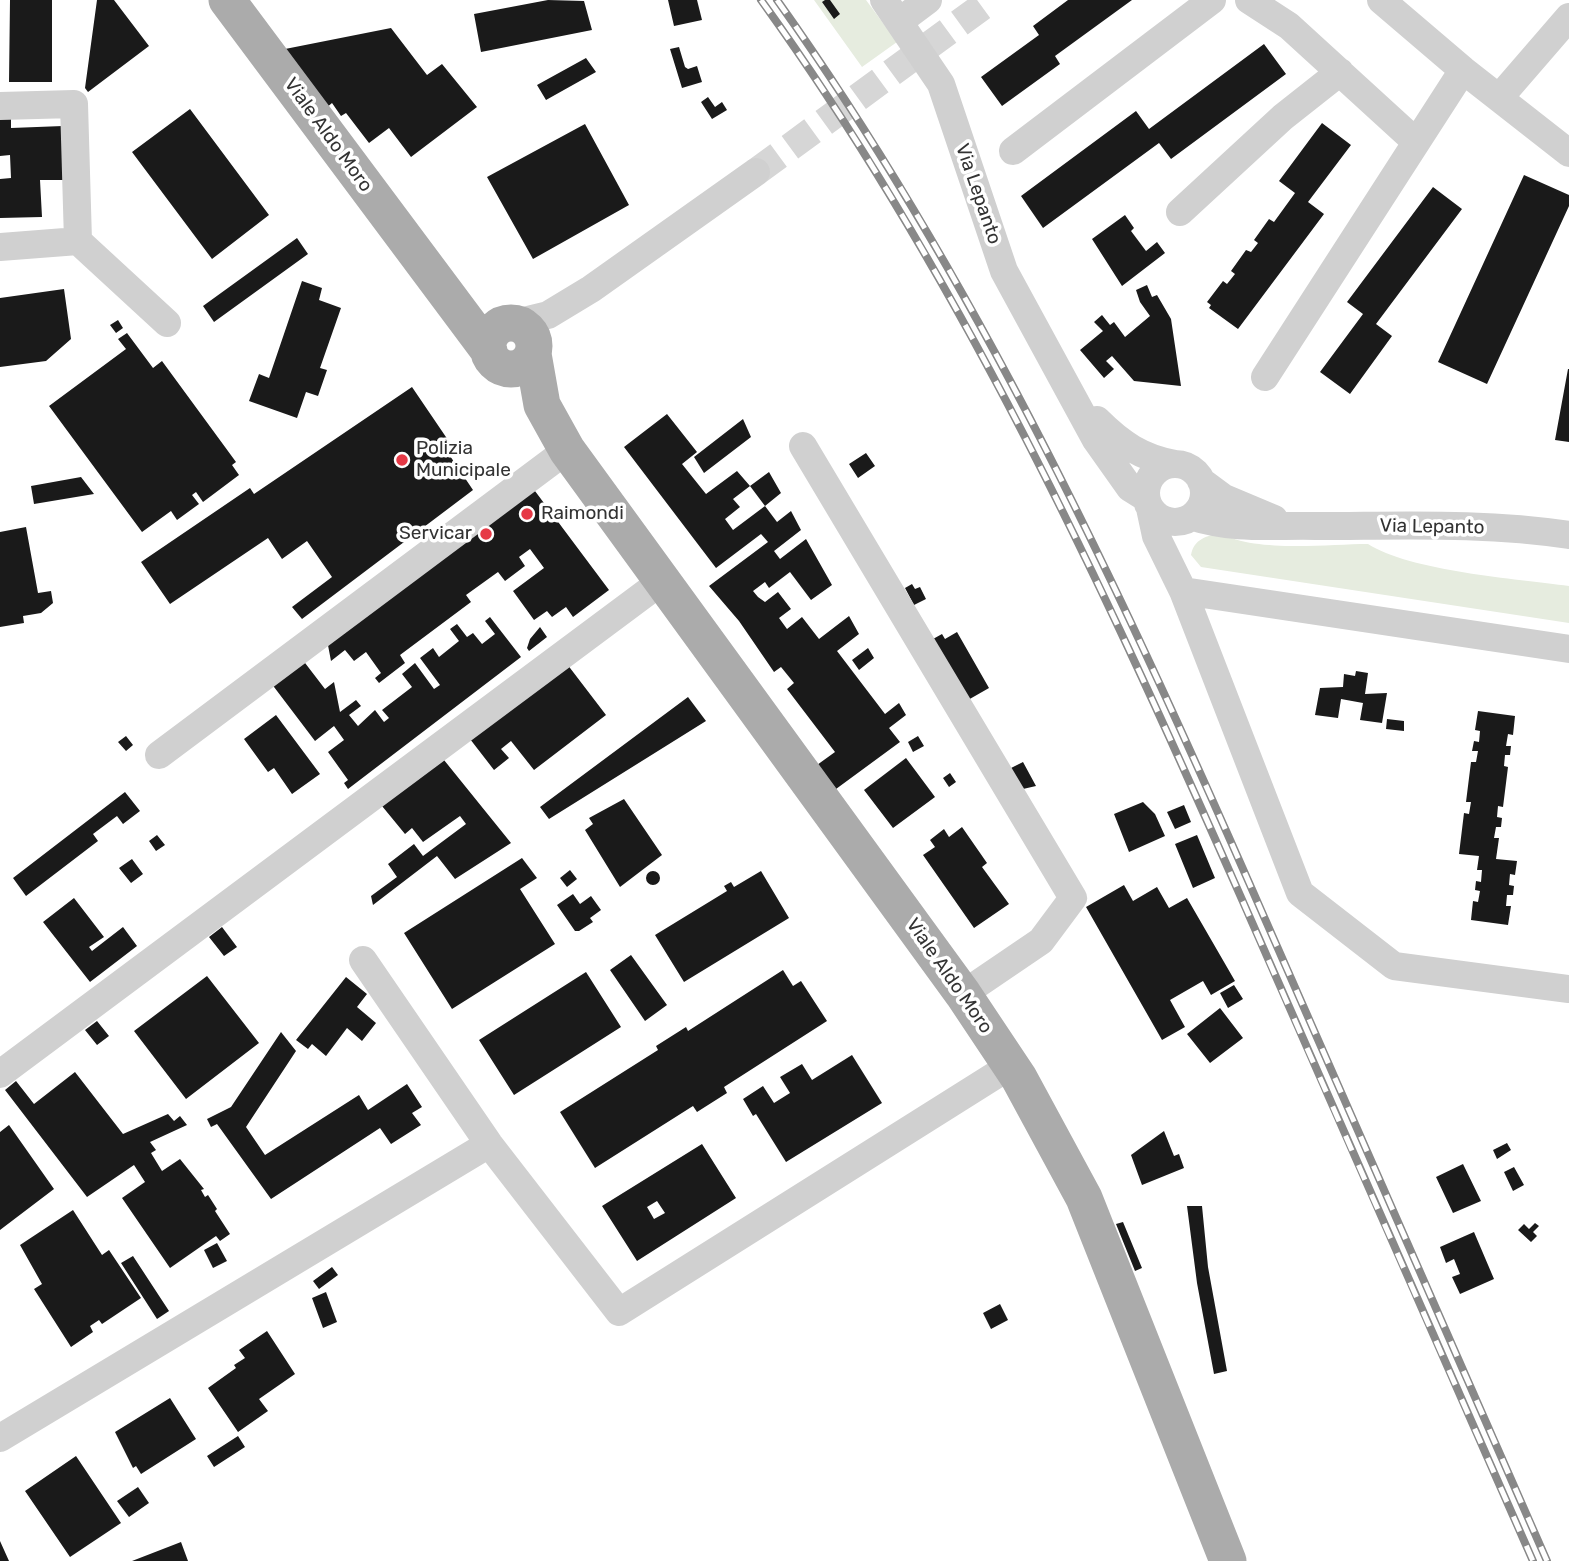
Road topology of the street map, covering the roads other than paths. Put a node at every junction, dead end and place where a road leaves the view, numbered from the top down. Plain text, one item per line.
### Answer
1 (227, 0) edge
2 (928, 0) edge
3 (1212, 0) edge
4 (1249, 0) edge
5 (1381, 0) edge
6 (892, 10) edge
7 (1569, 17) edge
8 (1463, 70) junction
9 (1340, 72) junction
10 (1499, 98) junction
11 (0, 106) edge
12 (1416, 142) junction
13 (1013, 151) dead end
14 (1569, 153) edge
15 (756, 172) tunnel mouth
16 (1180, 212) dead end
17 (78, 241) junction
18 (0, 247) edge
19 (167, 323) dead end
20 (513, 343) junction
21 (1265, 377) dead end
22 (1070, 390) junction
23 (803, 446) dead end
24 (567, 450) junction
25 (1175, 464) junction
26 (1202, 481) junction
27 (1148, 503) junction
28 (1189, 519) junction
29 (1294, 526) junction
30 (1569, 534) edge
31 (662, 581) junction
32 (1183, 591) junction
33 (1569, 649) edge
34 (159, 755) dead end
35 (363, 960) dead end
36 (1569, 989) edge
37 (963, 994) junction
38 (1010, 1066) junction
39 (0, 1074) edge
40 (489, 1144) junction
41 (0, 1438) edge
42 (1228, 1561) edge

1 - 20 main road, Viale Aldo Moro
2 - 6 street
3 - 13 street
4 - 9 street
5 - 8 street
6 - 22 street, Via Lepanto
7 - 10 street
8 - 10 street
8 - 12 street
9 - 12 street
9 - 16 street
10 - 14 street
11 - 17 street
12 - 21 street
15 - 20 street
17 - 18 street
17 - 19 street
20 - 24 main road, Viale Aldo Moro
22 - 25 street
22 - 27 street
23 - 37 street
24 - 31 main road, Viale Aldo Moro
24 - 34 street
25 - 26 street
25 - 27 street
26 - 28 street
26 - 29 street
27 - 28 street
27 - 32 street
28 - 29 street, Via Lepanto
28 - 32 street
29 - 30 street, Via Lepanto
31 - 37 main road, Viale Aldo Moro
31 - 39 street
32 - 33 street
32 - 36 street
35 - 40 street
37 - 38 main road, Viale Aldo Moro
38 - 40 street
38 - 42 main road, Viale Aldo Moro
40 - 41 street

